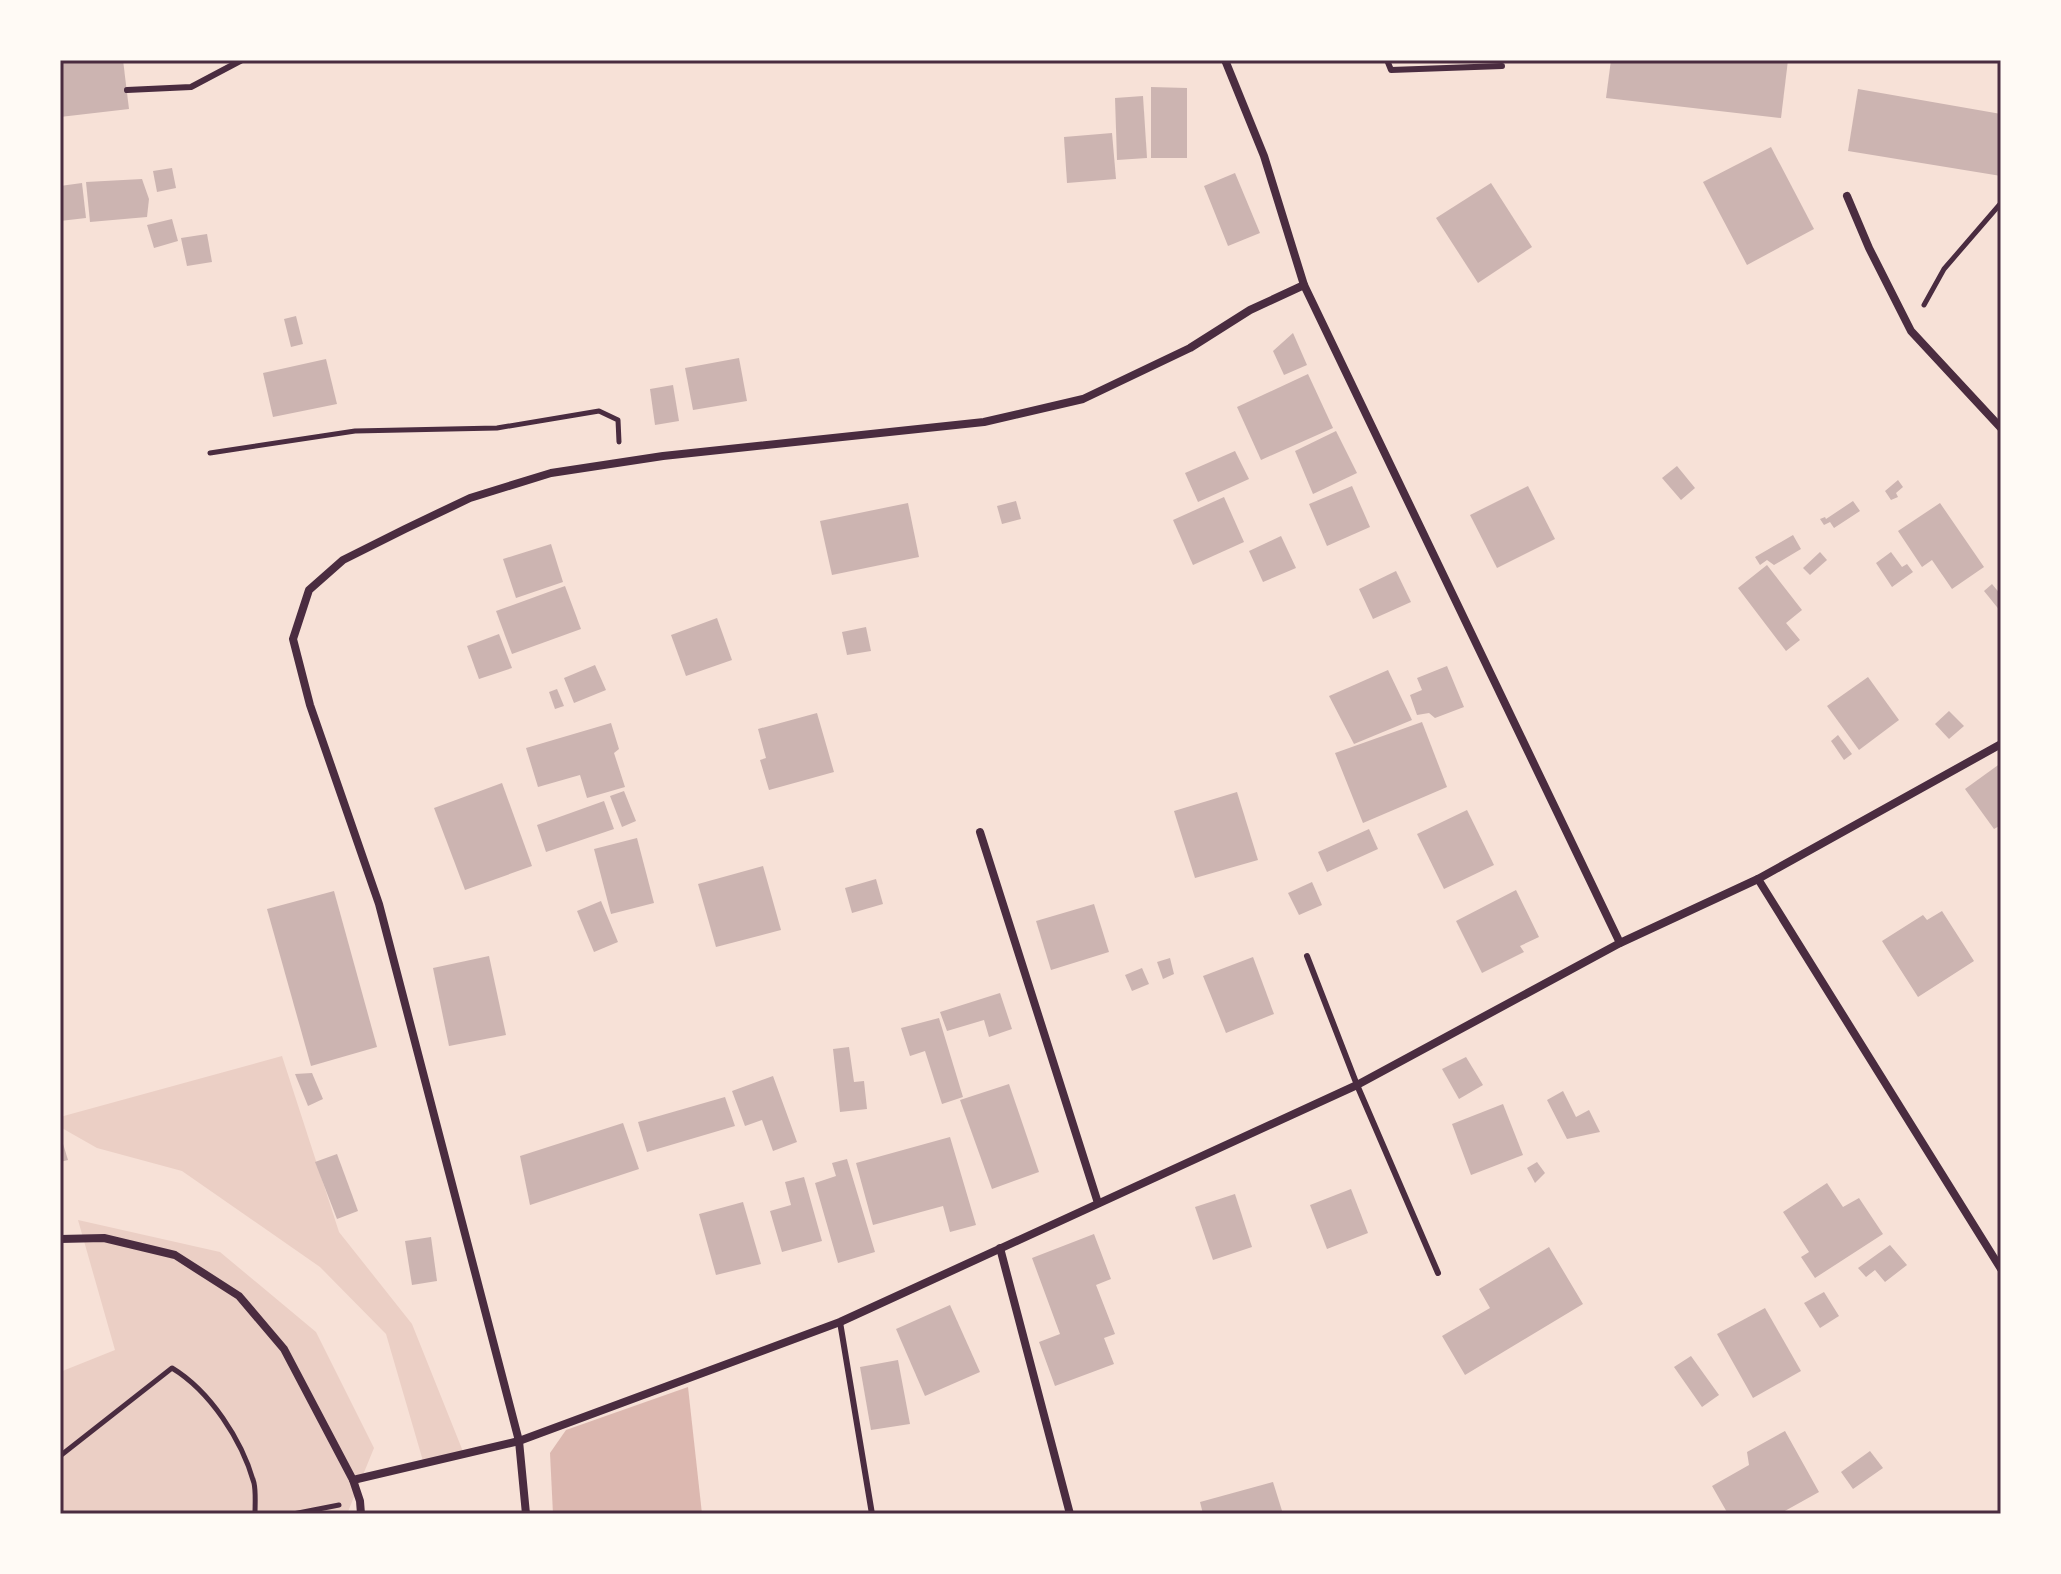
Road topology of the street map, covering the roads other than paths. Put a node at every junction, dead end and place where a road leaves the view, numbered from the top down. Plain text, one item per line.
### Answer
1 (242, 60) edge
2 (1225, 60) edge
3 (1387, 60) edge
4 (1502, 66) dead end
5 (127, 90) dead end
6 (1847, 196) dead end
7 (1304, 285) junction
8 (2001, 428) edge
9 (2001, 744) edge
10 (980, 832) dead end
11 (1758, 879) junction
12 (1620, 943) junction
13 (1307, 956) dead end
14 (1357, 1085) junction
15 (1098, 1203) junction
16 (60, 1239) edge
17 (1000, 1248) junction
18 (2001, 1269) edge
19 (1438, 1273) dead end
20 (840, 1322) junction
21 (519, 1441) junction
22 (353, 1480) junction
23 (361, 1514) edge
24 (526, 1514) edge
25 (872, 1514) edge
26 (1070, 1514) edge

1 - 5 lane
2 - 7 street
3 - 4 lane
6 - 8 street
7 - 12 street
7 - 21 street
9 - 11 street
10 - 15 street
11 - 12 street
11 - 18 street
12 - 14 street
13 - 14 lane
14 - 15 street
14 - 19 lane
15 - 17 street
16 - 22 street
17 - 20 street
17 - 26 street
20 - 21 street
20 - 25 lane
21 - 22 street
21 - 24 street
22 - 23 street

